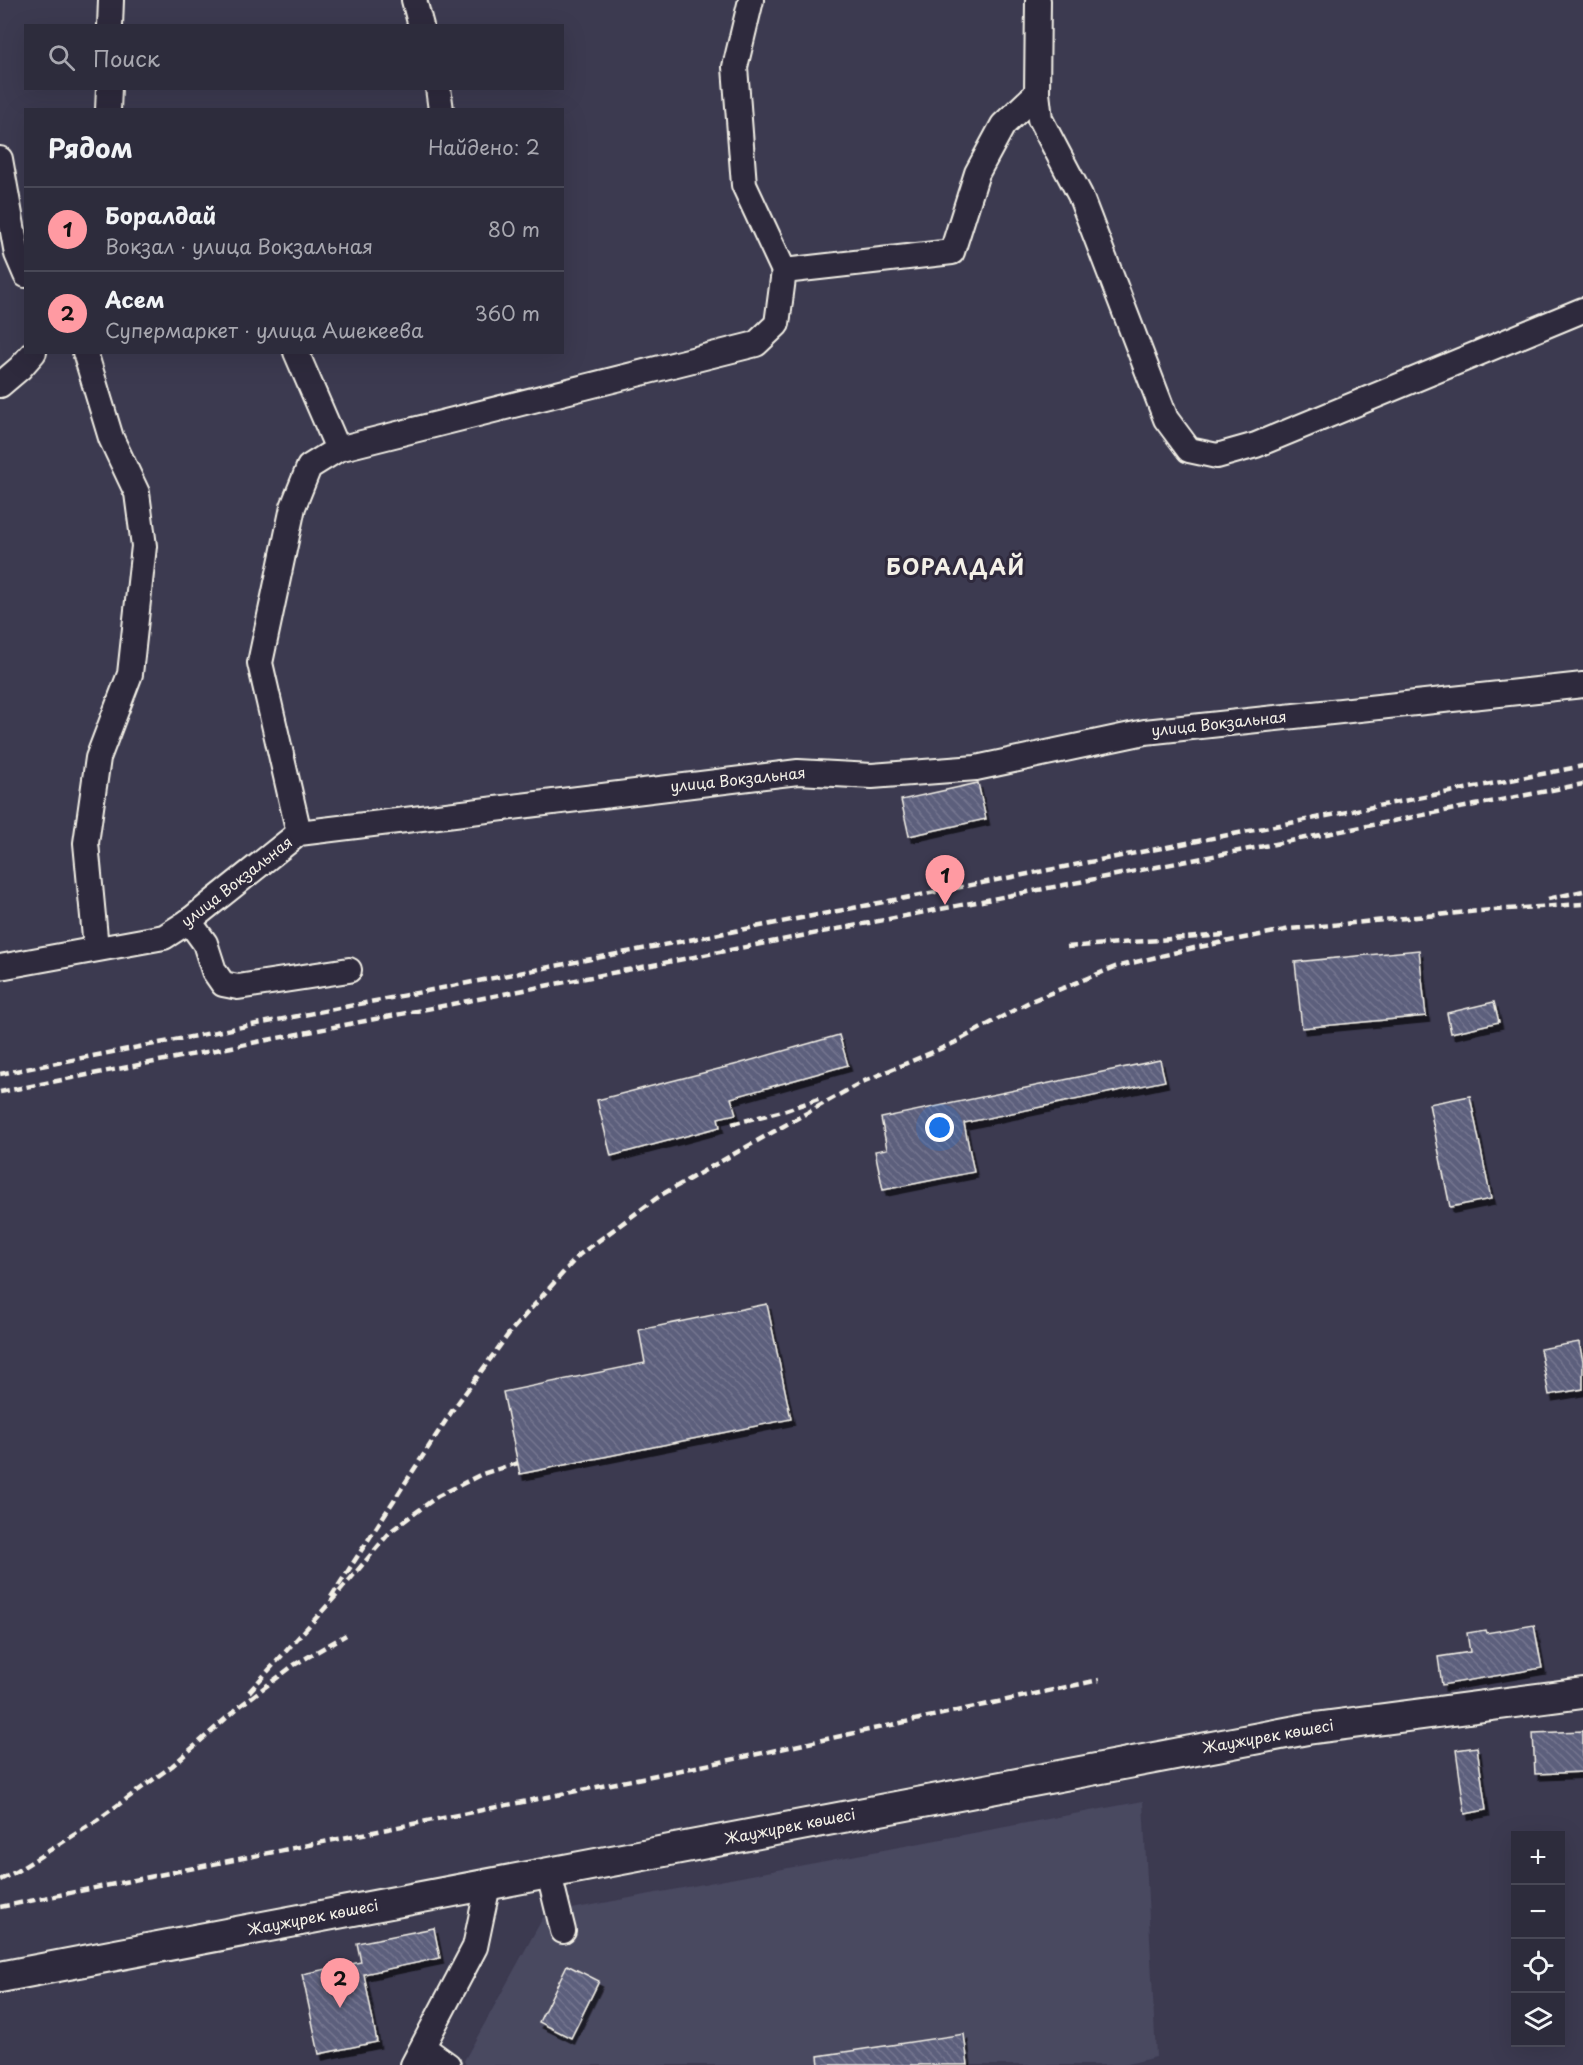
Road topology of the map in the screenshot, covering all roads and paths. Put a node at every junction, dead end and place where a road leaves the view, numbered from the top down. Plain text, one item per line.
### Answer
1 (111, 0) edge
2 (414, 0) edge
3 (751, 0) edge
4 (1038, 0) edge
5 (110, 24) edge
6 (420, 24) edge
7 (109, 90) edge
8 (438, 90) edge
9 (1037, 93) junction
10 (108, 108) edge
11 (441, 108) edge
12 (0, 159) edge
13 (24, 270) edge
14 (784, 271) junction
15 (1583, 310) edge
16 (32, 354) edge
17 (86, 354) edge
18 (297, 354) edge
19 (0, 385) edge
20 (338, 448) junction
21 (1583, 685) edge
22 (299, 833) junction
23 (189, 921) junction
24 (96, 948) junction
25 (0, 966) edge
26 (349, 970) dead end
27 (1583, 1693) edge
28 (549, 1874) junction
29 (488, 1885) junction
30 (563, 1931) dead end
31 (0, 1977) edge
32 (418, 2056) edge
33 (448, 2065) edge

1 - 5 street
2 - 6 street
3 - 14 street
4 - 9 street
7 - 10 street
8 - 11 street
9 - 14 street
9 - 15 street
12 - 13 street
14 - 20 street
16 - 19 street
17 - 24 street
18 - 20 street
20 - 22 street
21 - 22 street, улица Вокзальная
22 - 23 street, улица Вокзальная
23 - 24 street, улица Вокзальная
23 - 26 street
24 - 25 street, улица Вокзальная
27 - 28 main road, Жаужүрек көшесі
28 - 29 main road, Жаужүрек көшесі
28 - 30 street
29 - 31 main road, Жаужүрек көшесі
29 - 32 street
32 - 33 street

